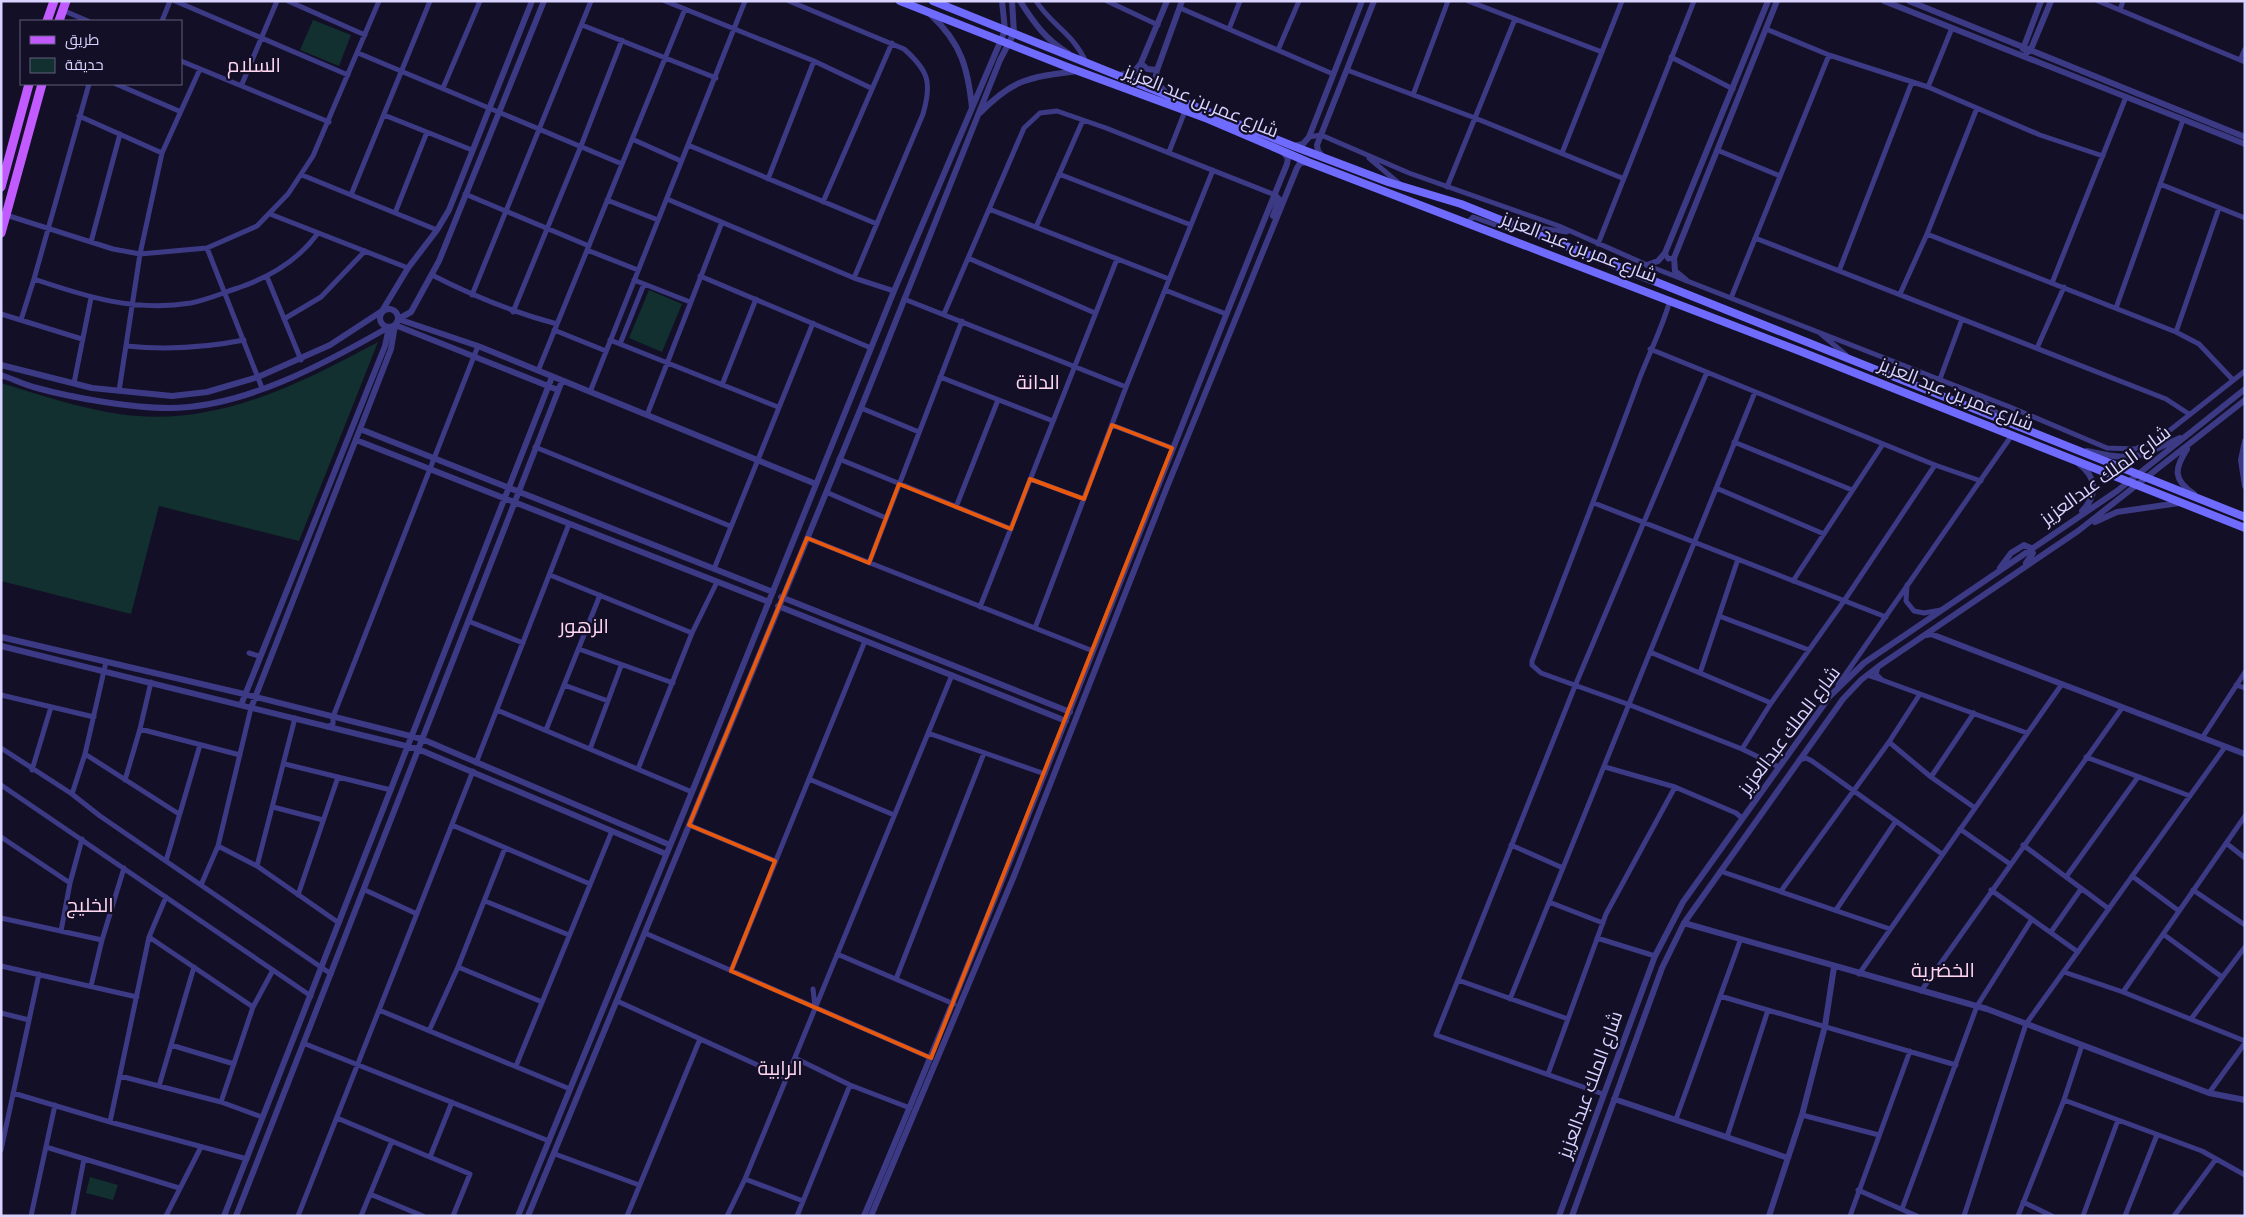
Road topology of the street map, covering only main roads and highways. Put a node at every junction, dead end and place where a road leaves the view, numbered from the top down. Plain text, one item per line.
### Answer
1 (54, 1) edge
2 (900, 1) edge
3 (933, 1) edge
4 (64, 6) edge
5 (47, 20) edge
6 (59, 20) edge
7 (29, 85) edge
8 (42, 85) edge
9 (1, 187) edge
10 (1, 233) edge
11 (2245, 517) edge
12 (2245, 528) edge

1 - 5 main road
2 - 12 main road, شارع عمر بن عبد العزيز
3 - 11 main road, شارع عمر بن عبد العزيز
4 - 6 main road
7 - 9 main road
8 - 10 main road

